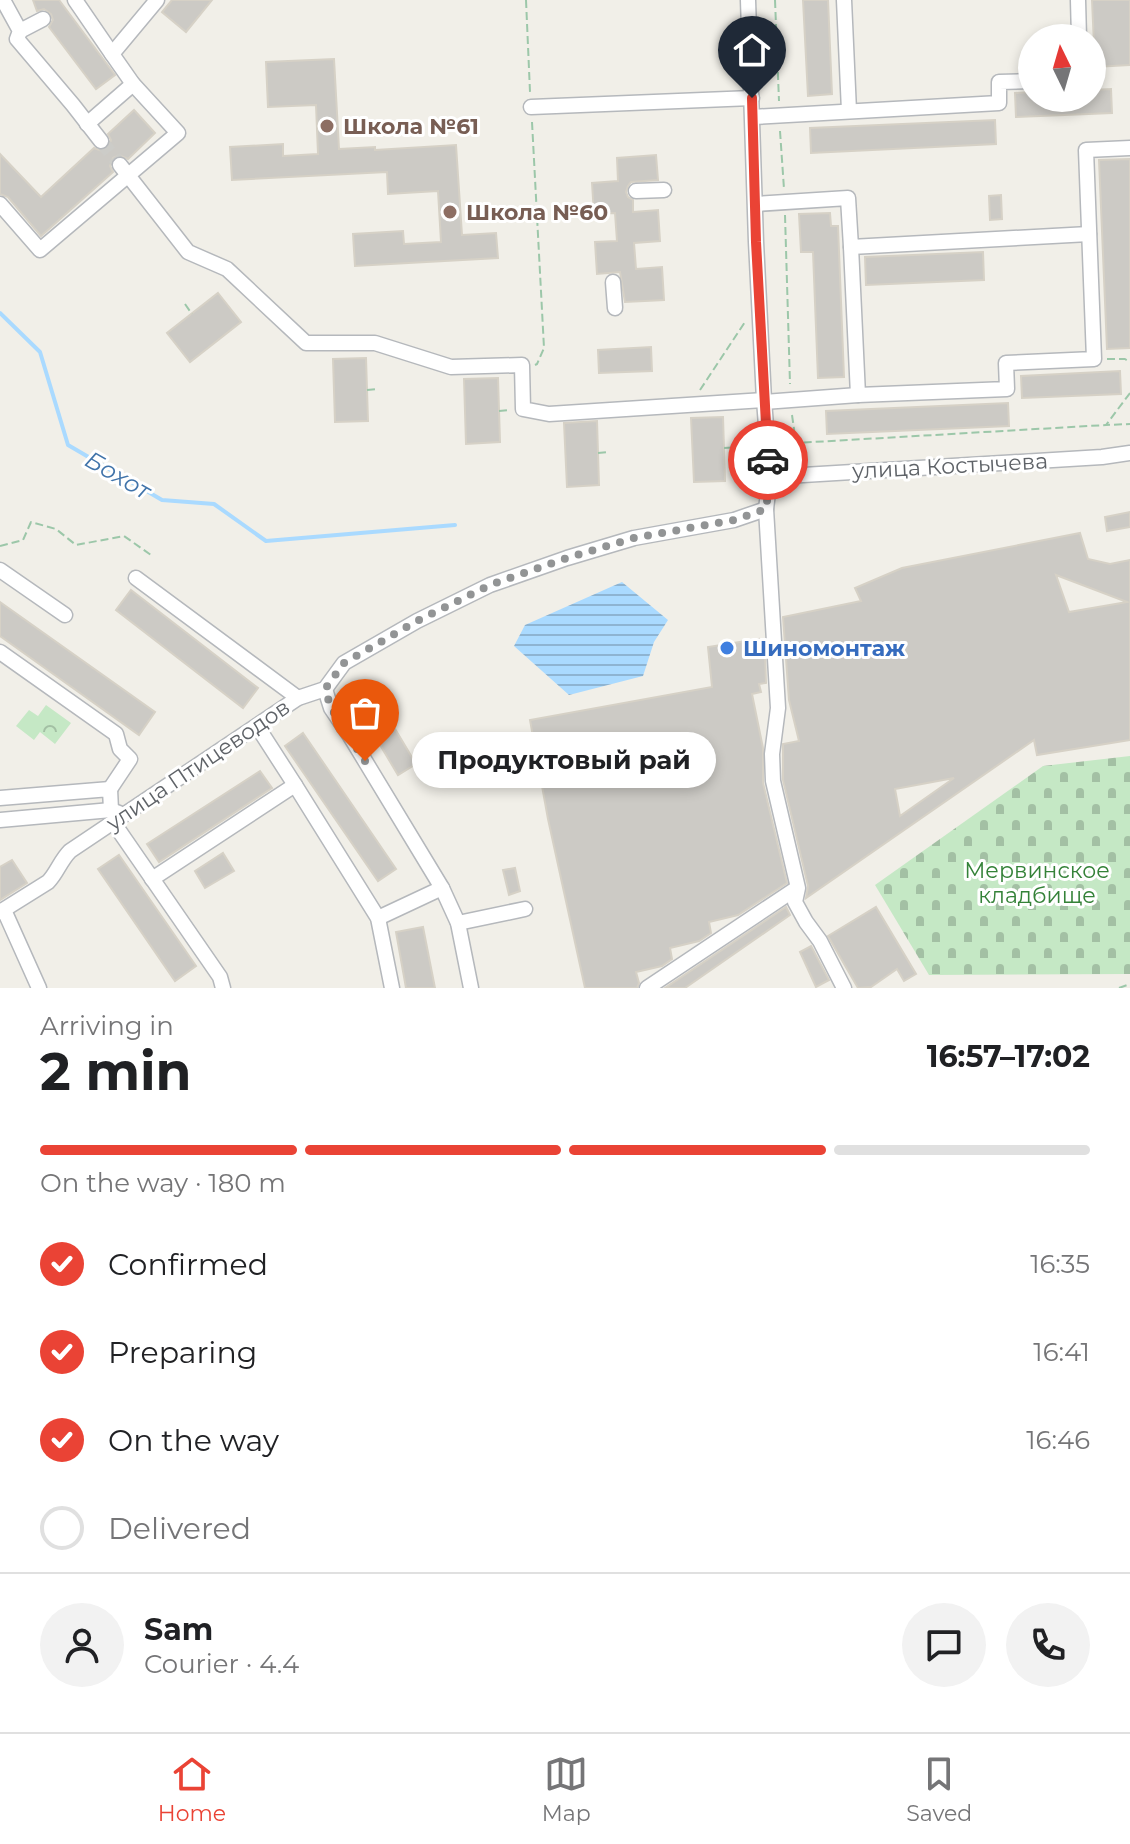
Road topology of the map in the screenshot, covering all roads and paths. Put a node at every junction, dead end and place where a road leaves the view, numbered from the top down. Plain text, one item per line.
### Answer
1 (3, 0) edge
2 (75, 0) edge
3 (157, 0) edge
4 (526, 0) edge
5 (748, 0) edge
6 (844, 0) edge
7 (1078, 0) edge
8 (43, 19) dead end
9 (1079, 24) edge
10 (20, 31) junction
11 (112, 54) junction
12 (1018, 81) edge
13 (133, 84) junction
14 (752, 98) junction
15 (531, 107) junction
16 (849, 111) junction
17 (753, 117) junction
18 (87, 124) junction
19 (101, 141) tunnel mouth
20 (1130, 148) edge
21 (125, 170) junction
22 (664, 190) dead end
23 (636, 191) dead end
24 (0, 204) edge
25 (756, 204) junction
26 (1089, 234) junction
27 (851, 247) junction
28 (613, 282) dead end
29 (759, 301) junction
30 (185, 304) dead end
31 (615, 308) dead end
32 (192, 314) dead end
33 (1094, 359) junction
34 (1130, 362) edge
35 (522, 365) junction
36 (377, 389) dead end
37 (367, 390) dead end
38 (1130, 393) edge
39 (858, 395) junction
40 (764, 401) junction
41 (690, 405) junction
42 (1130, 424) edge
43 (745, 447) dead end
44 (724, 448) dead end
45 (609, 452) dead end
46 (598, 453) dead end
47 (1130, 453) edge
48 (770, 477) junction
49 (766, 509) junction
50 (0, 546) edge
51 (151, 555) dead end
52 (0, 570) edge
53 (136, 578) dead end
54 (65, 615) dead end
55 (0, 652) edge
56 (325, 689) junction
57 (298, 698) junction
58 (257, 726) junction
59 (295, 785) junction
60 (110, 789) junction
61 (0, 798) edge
62 (115, 816) junction
63 (0, 820) edge
64 (152, 879) junction
65 (442, 888) junction
66 (797, 888) junction
67 (525, 909) dead end
68 (2, 911) edge
69 (378, 918) junction
70 (458, 923) junction
71 (1130, 984) edge
72 (39, 988) edge
73 (223, 988) edge
74 (392, 988) edge
75 (471, 988) edge
76 (647, 988) edge
77 (844, 988) edge
78 (1119, 988) edge

1 - 10 street
2 - 11 street
3 - 11 street
4 - 15 path
5 - 14 street
6 - 16 street
7 - 9 street
8 - 10 street
10 - 18 street
11 - 13 street
12 - 16 street
13 - 18 street
13 - 21 street
14 - 15 street
14 - 17 street
15 - 35 path
16 - 17 street
17 - 25 street
18 - 19 street
20 - 26 street
21 - 24 street
21 - 35 street
22 - 23 street
25 - 27 street
25 - 29 street
26 - 27 street
26 - 33 street
27 - 39 street
28 - 31 street
29 - 40 street
29 - 41 path
30 - 32 path
33 - 34 path
33 - 39 street
35 - 41 street
36 - 37 path
38 - 42 path
39 - 40 street
40 - 41 street
40 - 48 street
43 - 44 path
45 - 46 path
47 - 48 street, улица Костычева
48 - 49 street
49 - 56 street
49 - 66 street
50 - 51 path
52 - 54 street
53 - 57 street
55 - 60 street
56 - 57 street, улица Птицеводов
56 - 65 street
57 - 58 street, улица Птицеводов
58 - 59 street
58 - 62 street, улица Птицеводов
59 - 64 street
59 - 69 street
60 - 61 street
60 - 62 street
62 - 63 street
62 - 64 street
62 - 68 street, улица Птицеводов
64 - 73 street
65 - 69 street
65 - 70 street
66 - 76 street
66 - 77 street
67 - 70 street
68 - 72 street
69 - 74 street
70 - 75 street
71 - 78 path

